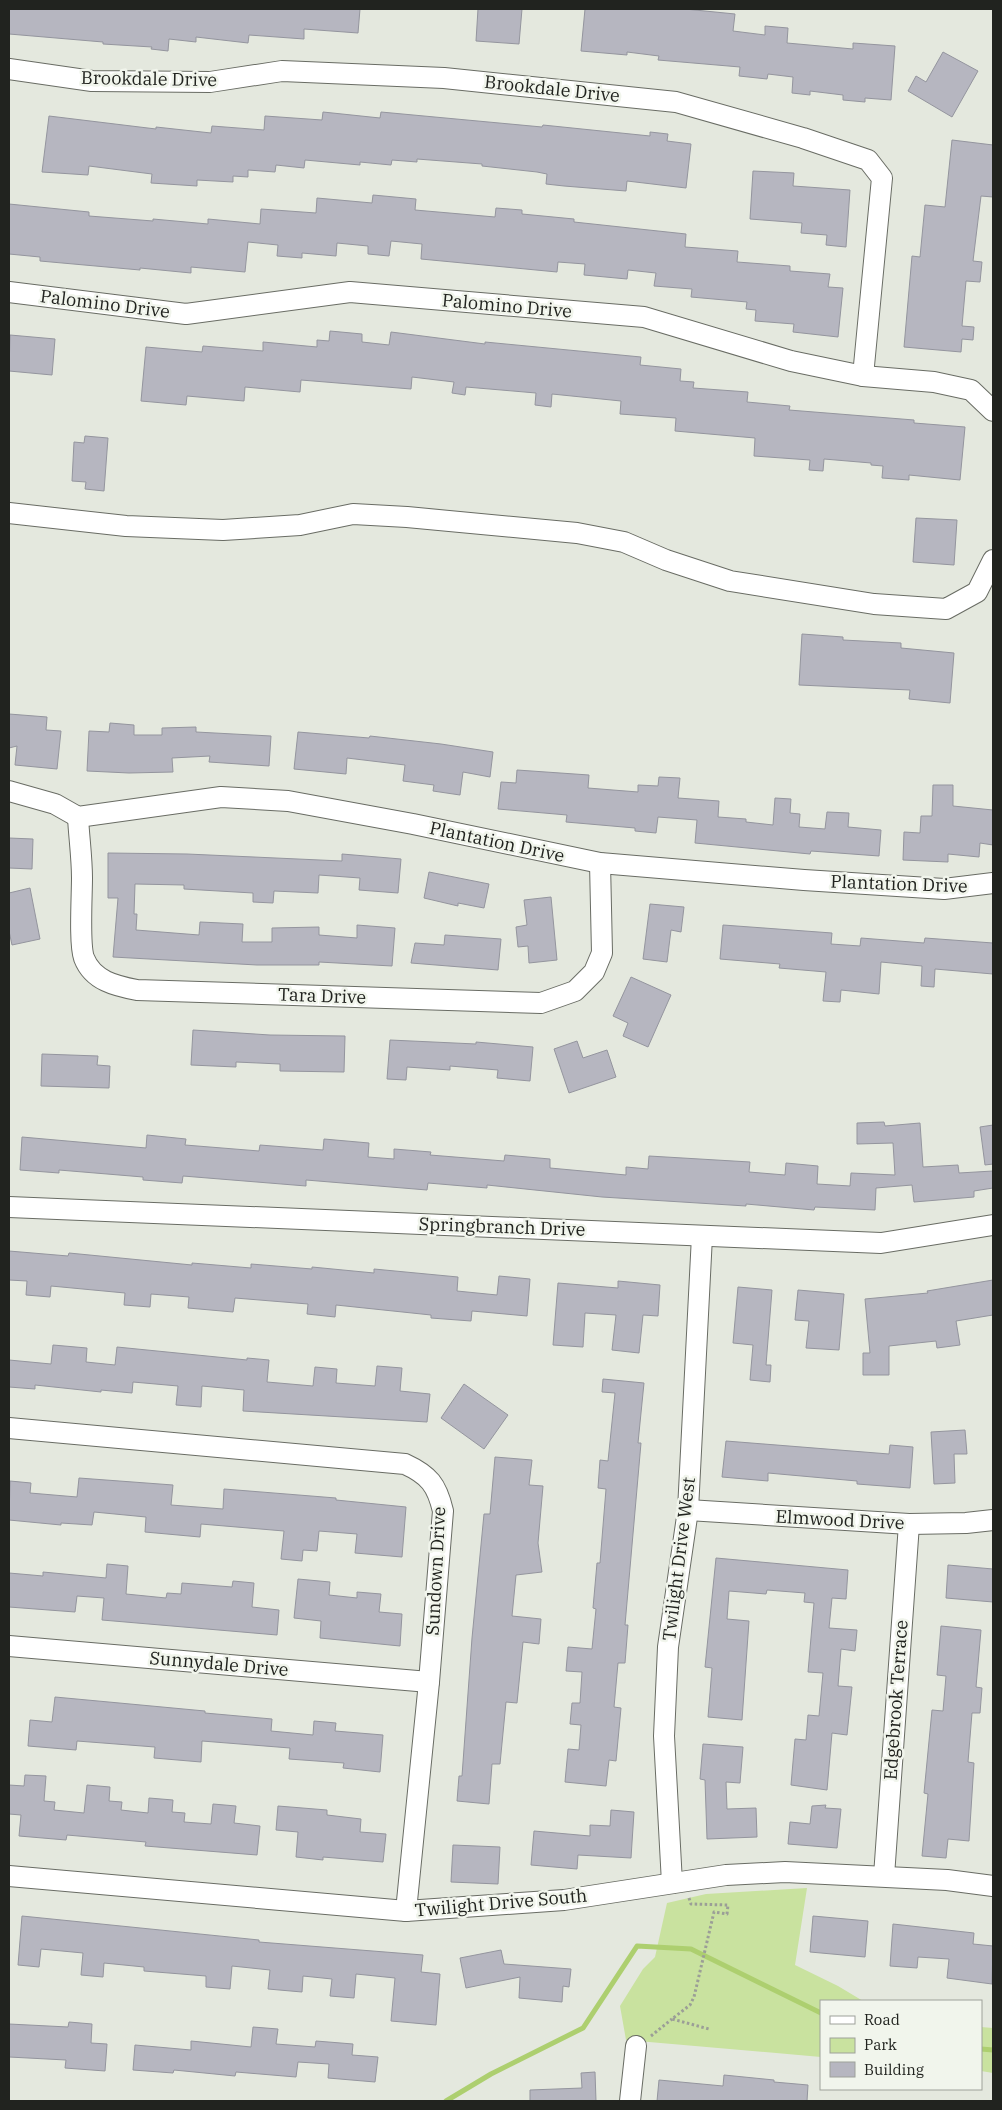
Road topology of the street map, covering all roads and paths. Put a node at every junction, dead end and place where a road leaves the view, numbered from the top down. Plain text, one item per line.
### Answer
1 (9, 69) edge
2 (9, 292) edge
3 (863, 376) junction
4 (993, 410) edge
5 (9, 513) edge
6 (993, 560) edge
7 (9, 791) edge
8 (78, 817) junction
9 (600, 864) junction
10 (993, 883) edge
11 (9, 1207) edge
12 (993, 1225) edge
13 (702, 1236) junction
14 (9, 1428) edge
15 (688, 1510) junction
16 (993, 1520) edge
17 (909, 1524) junction
18 (9, 1646) edge
19 (429, 1682) junction
20 (9, 1876) edge
21 (884, 1876) junction
22 (678, 1882) junction
23 (993, 1886) edge
24 (406, 1911) junction
25 (672, 2020) junction
26 (709, 2029) dead end
27 (643, 2042) joint
28 (630, 2101) edge

1 - 3 street, Brookdale Drive
2 - 3 street, Palomino Drive
3 - 4 street, Palomino Drive
5 - 6 street
7 - 8 street
8 - 9 street, Plantation Drive
8 - 9 street, Tara Drive
9 - 10 street, Plantation Drive
11 - 13 street, Springbranch Drive
12 - 13 street, Springbranch Drive
13 - 15 street, Twilight Drive West
14 - 19 street, Sundown Drive
15 - 17 street, Elmwood Drive
15 - 22 street, Twilight Drive West
16 - 17 street, Elmwood Drive
17 - 21 street, Edgebrook Terrace
18 - 19 street, Sunnydale Drive
19 - 24 street, Sundown Drive
20 - 24 street, Twilight Drive South
21 - 22 street, Twilight Drive South
21 - 23 street, Twilight Drive South
22 - 24 street, Twilight Drive South
22 - 25 path
25 - 26 path
25 - 27 path
27 - 28 street

